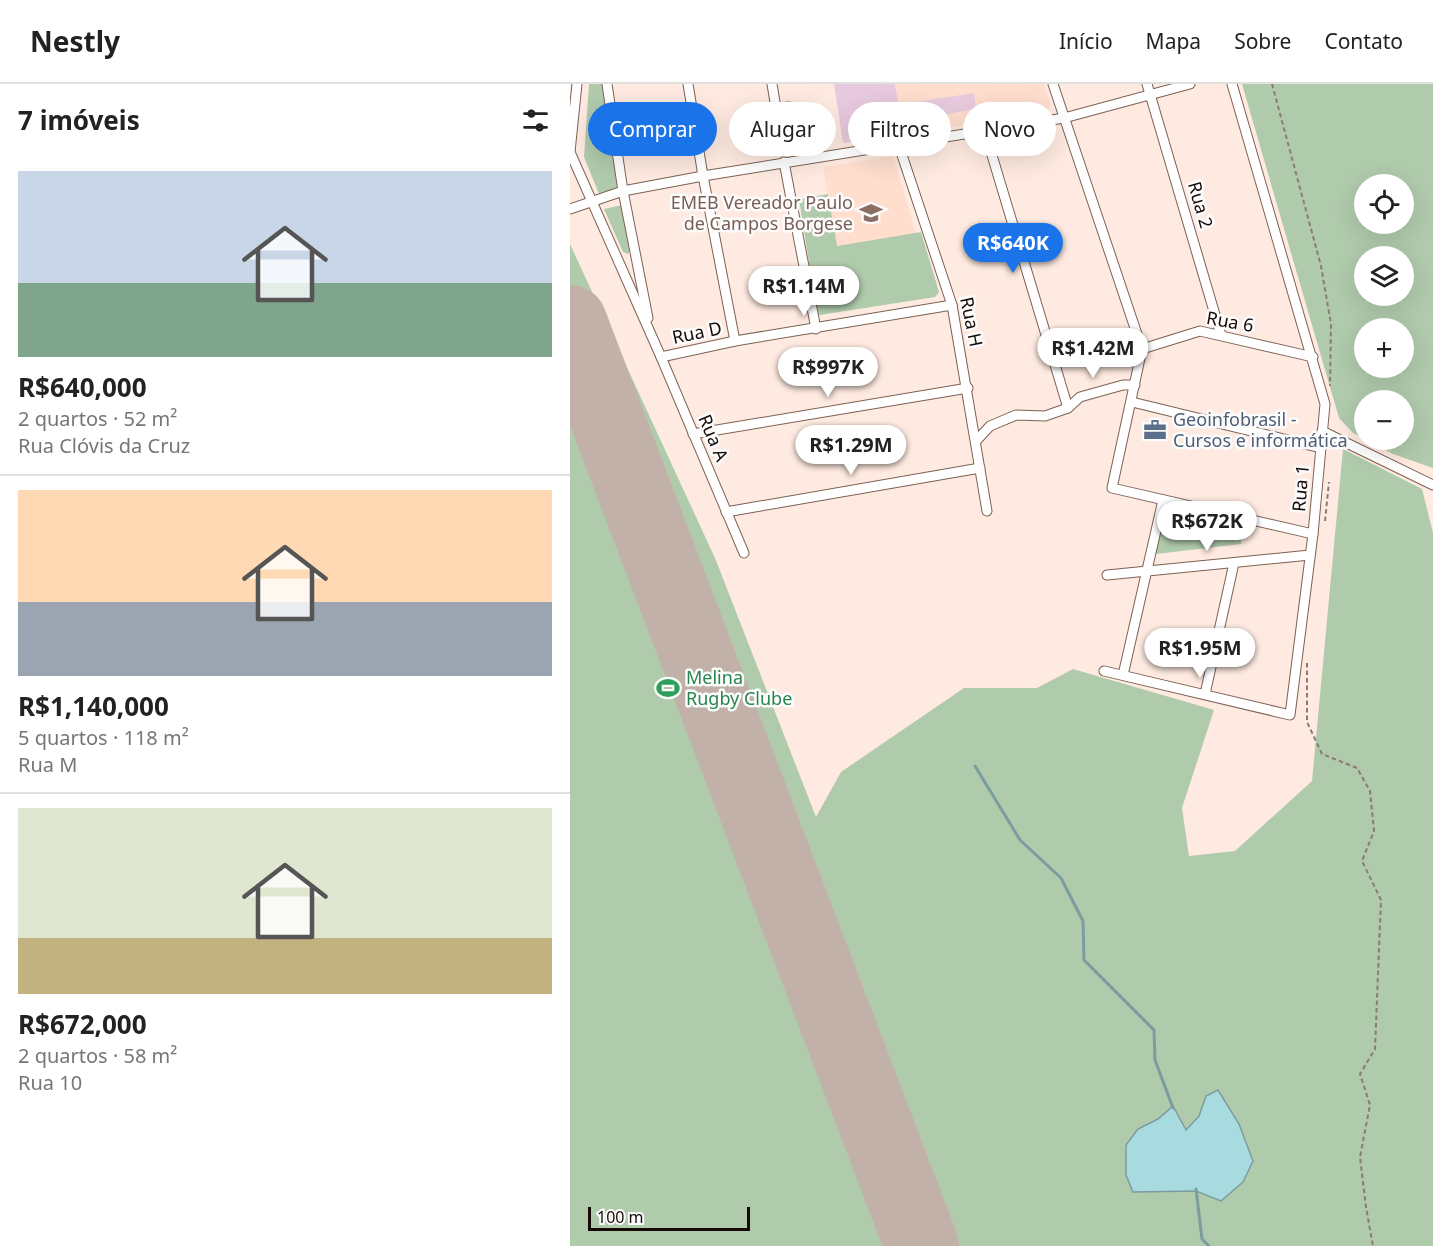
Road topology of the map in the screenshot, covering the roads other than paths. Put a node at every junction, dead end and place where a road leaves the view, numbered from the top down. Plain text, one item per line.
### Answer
1 (577, 84) edge
2 (607, 84) edge
3 (688, 84) edge
4 (772, 84) edge
5 (1053, 84) edge
6 (1147, 84) edge
7 (1190, 84) edge
8 (1233, 84) edge
9 (1150, 96) junction
10 (775, 102) edge
11 (1064, 118) junction
12 (1056, 119) edge
13 (848, 153) edge
14 (901, 156) edge
15 (992, 156) edge
16 (784, 162) junction
17 (703, 176) junction
18 (623, 191) junction
19 (592, 201) junction
20 (570, 209) edge
21 (952, 305) junction
22 (816, 329) junction
23 (1221, 335) junction
24 (651, 337) junction
25 (735, 341) junction
26 (1142, 349) junction
27 (661, 357) junction
28 (1312, 357) junction
29 (1135, 385) junction
30 (968, 388) junction
31 (1132, 402) junction
32 (1068, 408) junction
33 (1322, 431) junction
34 (693, 434) junction
35 (976, 440) junction
36 (1321, 448) junction
37 (980, 468) junction
38 (1433, 485) edge
39 (1163, 500) junction
40 (726, 512) junction
41 (987, 512) dead end
42 (1313, 534) junction
43 (744, 553) dead end
44 (1310, 555) junction
45 (1234, 563) junction
46 (1147, 571) junction
47 (1107, 575) dead end
48 (1104, 671) dead end
49 (1123, 675) junction
50 (1205, 694) junction

1 - 19 street, Rua A
2 - 18 street, Rua A
3 - 17 street
4 - 10 street
5 - 11 street
6 - 9 street, Rua 2
7 - 9 street
8 - 28 street, Rua 1
9 - 11 street
9 - 23 street, Rua 2
11 - 12 street
11 - 26 street
13 - 16 street
14 - 21 street, Rua H
15 - 32 street
16 - 17 street
16 - 22 street
17 - 18 street
17 - 25 street
18 - 19 street
18 - 24 street, Rua A
19 - 20 street
19 - 24 street, Rua A
21 - 22 street, Rua D
21 - 30 street, Rua H
22 - 25 street, Rua D
23 - 26 street, Rua 6
23 - 28 street, Rua 6
24 - 27 street, Rua A
25 - 27 street, Rua D
26 - 29 street
27 - 34 street, Rua A
28 - 33 street, Rua 1
29 - 31 street
29 - 32 street
30 - 34 street
30 - 35 street, Rua H
31 - 36 street
31 - 39 street
32 - 35 street
33 - 36 street, Rua 1
33 - 38 street
34 - 40 street, Rua A
35 - 37 street, Rua H
36 - 42 street, Rua 1
37 - 40 street
37 - 41 street, Rua H
39 - 42 street
39 - 46 street
40 - 43 street, Rua A
42 - 44 street, Rua 1
44 - 45 street
44 - 50 street, Rua 1
45 - 46 street
45 - 50 street
46 - 47 street
46 - 49 street
48 - 49 street, Rua 1
49 - 50 street, Rua 1

